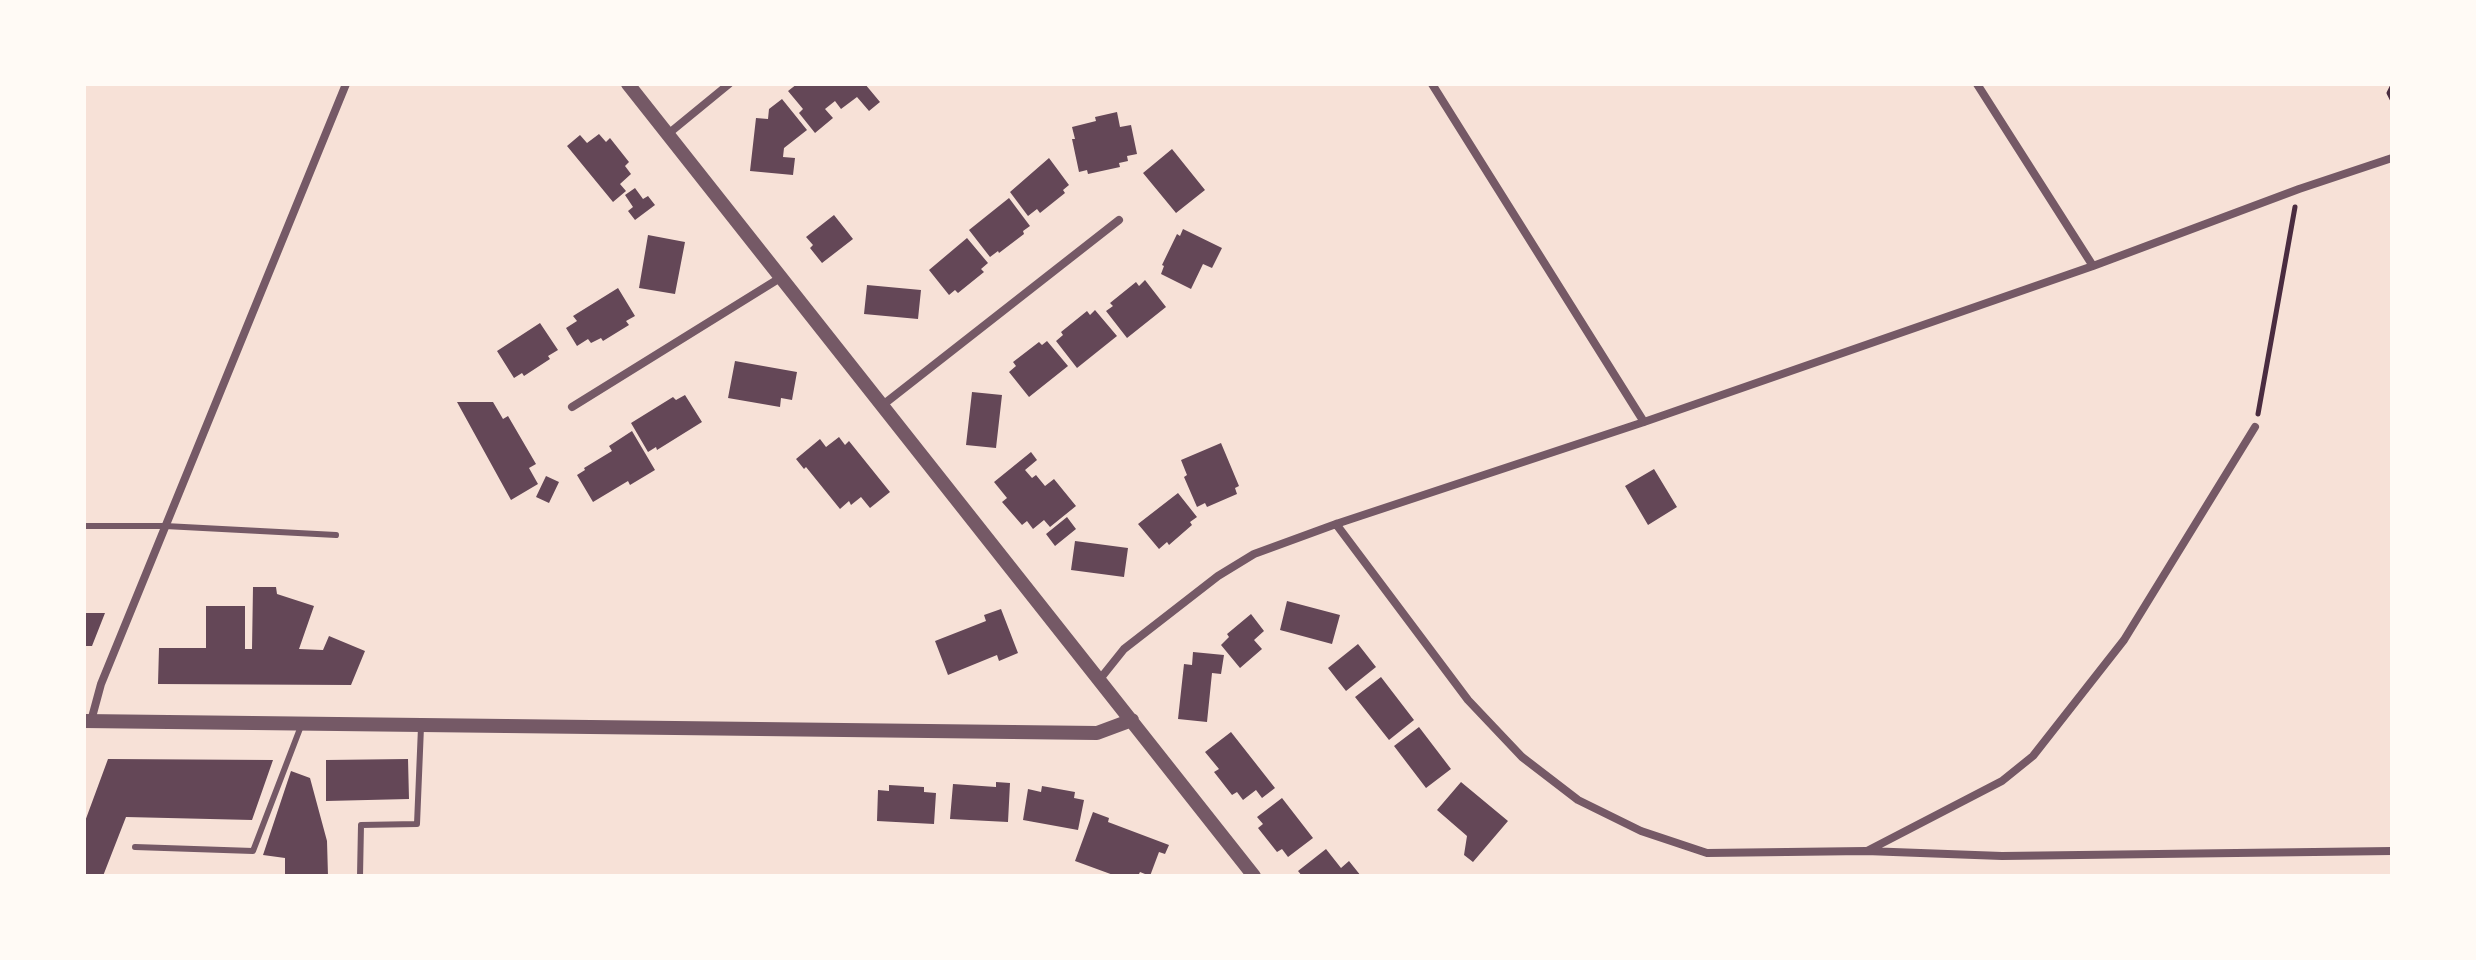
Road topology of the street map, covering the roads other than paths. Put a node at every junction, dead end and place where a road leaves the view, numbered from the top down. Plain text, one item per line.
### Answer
1 (346, 84) edge
2 (628, 84) edge
3 (729, 84) edge
4 (1432, 84) edge
5 (1977, 84) edge
6 (668, 134) junction
7 (2392, 158) edge
8 (1119, 220) dead end
9 (2093, 266) junction
10 (780, 278) junction
11 (884, 404) junction
12 (572, 407) dead end
13 (1644, 422) junction
14 (2255, 427) road end
15 (1336, 524) junction
16 (84, 526) edge
17 (165, 526) junction
18 (336, 535) dead end
19 (1100, 679) junction
20 (1132, 720) junction
21 (87, 721) edge
22 (302, 723) junction
23 (421, 725) junction
24 (135, 847) dead end
25 (1866, 851) junction
26 (2392, 851) edge
27 (360, 876) edge
28 (1254, 876) edge

1 - 17 street
2 - 6 street
3 - 6 street
4 - 13 street
5 - 9 street
6 - 10 street
7 - 9 street
8 - 11 street
9 - 13 street
10 - 11 street
10 - 12 street
11 - 19 street
13 - 15 street
14 - 25 street
15 - 19 street
15 - 25 street
16 - 17 lane
17 - 18 lane
17 - 21 street
19 - 20 street
20 - 23 street
20 - 28 street
21 - 22 street
22 - 23 street
22 - 24 lane
23 - 27 lane
25 - 26 street

